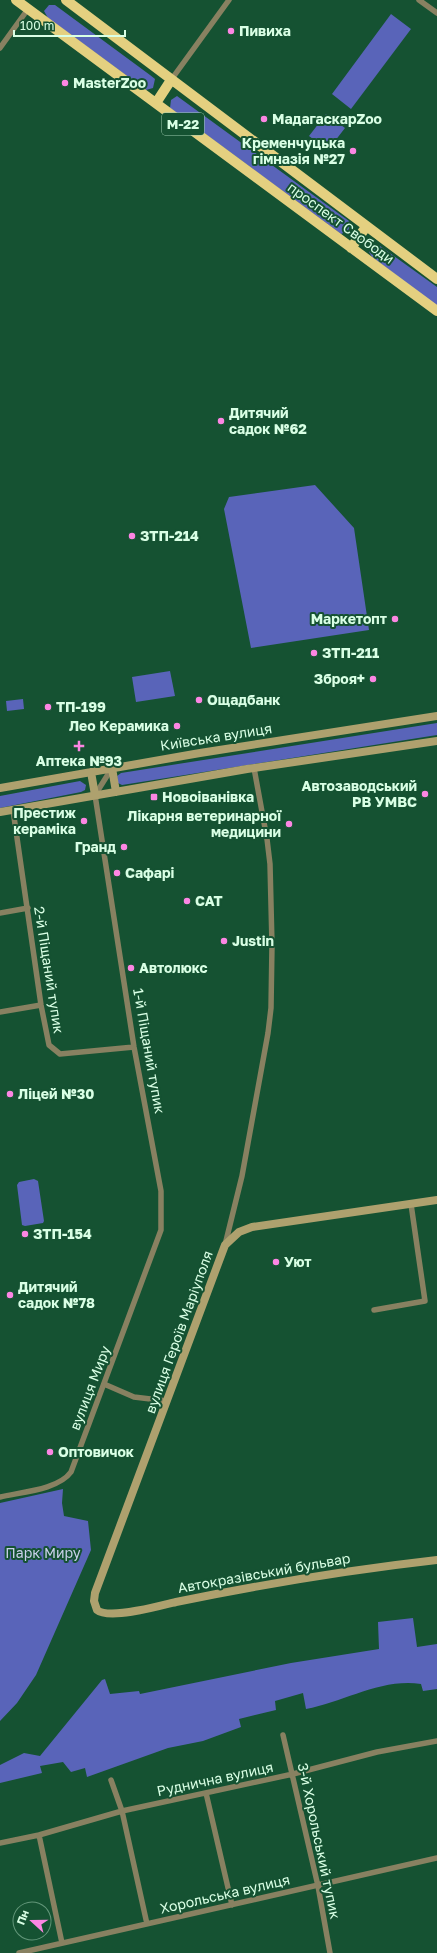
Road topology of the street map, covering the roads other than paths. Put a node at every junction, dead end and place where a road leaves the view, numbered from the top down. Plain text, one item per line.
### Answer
1 (16, 0) edge
2 (35, 0) edge
3 (66, 0) edge
4 (230, 0) edge
5 (419, 0) edge
6 (28, 9) junction
7 (437, 13) edge
8 (0, 48) edge
9 (171, 80) junction
10 (156, 103) junction
11 (366, 227) junction
12 (351, 248) junction
13 (437, 279) edge
14 (437, 311) edge
15 (437, 716) edge
16 (437, 741) edge
17 (112, 768) junction
18 (254, 768) junction
19 (91, 772) junction
20 (0, 788) edge
21 (116, 792) junction
22 (95, 795) junction
23 (13, 810) junction
24 (0, 812) edge
25 (28, 908) junction
26 (0, 913) edge
27 (41, 1005) junction
28 (0, 1012) edge
29 (134, 1047) junction
30 (437, 1200) edge
31 (411, 1204) junction
32 (158, 1240) joint
33 (225, 1245) junction
34 (374, 1310) dead end
35 (104, 1384) junction
36 (167, 1401) junction
37 (0, 1497) edge
38 (437, 1560) edge
39 (97, 1610) joint
40 (283, 1735) dead end
41 (437, 1741) edge
42 (293, 1774) junction
43 (111, 1780) dead end
44 (206, 1793) junction
45 (122, 1811) junction
46 (39, 1835) junction
47 (0, 1843) edge
48 (437, 1858) edge
49 (318, 1886) junction
50 (232, 1905) junction
51 (147, 1924) junction
52 (62, 1943) junction
53 (19, 1953) edge
54 (330, 1953) edge

1 - 6 highway, проспект Свободи / М-22
2 - 6 highway
3 - 9 highway, проспект Свободи / М-22
4 - 9 street
5 - 7 street
6 - 8 street
6 - 10 highway, проспект Свободи / М-22
9 - 10 highway
9 - 11 highway, проспект Свободи / М-22
10 - 12 highway, проспект Свободи / М-22
11 - 12 highway
11 - 13 highway, проспект Свободи / М-22
12 - 14 highway, проспект Свободи / М-22
15 - 17 street, Київська вулиця
16 - 18 street
17 - 19 street, Київська вулиця
17 - 21 street
17 - 22 street
18 - 21 street
18 - 33 street
19 - 20 street, Київська вулиця
19 - 22 street
21 - 22 street
22 - 23 street
22 - 29 street, 1-й Піщаний тупик
23 - 24 street
23 - 25 street, 2-й Піщаний тупик
25 - 26 street
25 - 27 street, 2-й Піщаний тупик
27 - 28 street
27 - 29 street, 2-й Піщаний тупик
29 - 32 street, 1-й Піщаний тупик
30 - 31 street, вулиця Героїв Маріуполя
31 - 33 street, вулиця Героїв Маріуполя
31 - 34 street
32 - 35 street, вулиця Миру
33 - 36 street, вулиця Героїв Маріуполя
35 - 36 street
35 - 37 street, вулиця Миру
36 - 39 street, вулиця Героїв Маріуполя
38 - 39 street, Автокразівський бульвар
40 - 42 street, 3-й Хорольський тупик
41 - 42 street, Руднична вулиця
42 - 44 street, Руднична вулиця
42 - 49 street, 3-й Хорольський тупик
43 - 45 street
44 - 45 street, Руднична вулиця
44 - 50 street
45 - 46 street, Руднична вулиця
45 - 51 street
46 - 47 street, Руднична вулиця
46 - 52 street
48 - 49 street, Хорольська вулиця
49 - 50 street, Хорольська вулиця
49 - 54 street, 3-й Хорольський тупик
50 - 51 street, Хорольська вулиця
51 - 52 street, Хорольська вулиця
52 - 53 street, Хорольська вулиця

